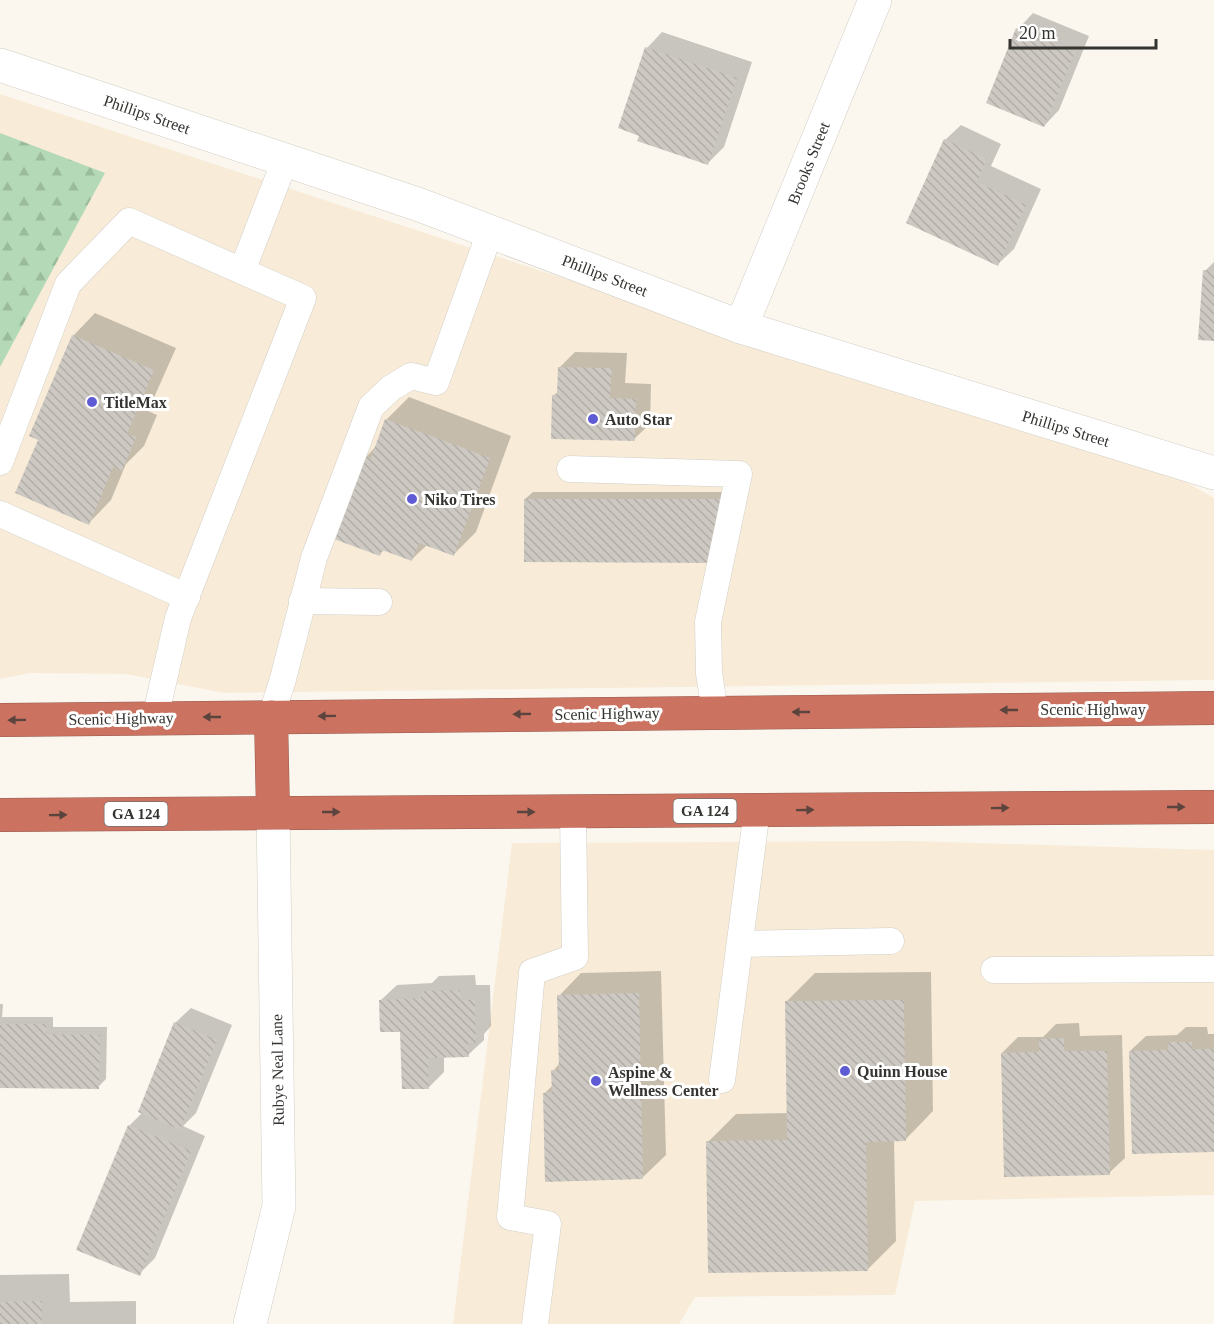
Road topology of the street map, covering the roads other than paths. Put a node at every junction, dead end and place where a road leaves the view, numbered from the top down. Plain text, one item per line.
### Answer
1 (875, 0) edge
2 (0, 65) edge
3 (285, 160) junction
4 (490, 232) junction
5 (242, 271) junction
6 (741, 327) junction
7 (0, 462) edge
8 (570, 469) dead end
9 (1214, 473) edge
10 (0, 514) edge
11 (187, 597) junction
12 (302, 601) junction
13 (379, 602) dead end
14 (1214, 708) edge
15 (715, 712) junction
16 (271, 717) junction
17 (155, 718) junction
18 (0, 720) edge
19 (1214, 807) edge
20 (757, 810) junction
21 (273, 812) junction
22 (573, 812) junction
23 (0, 815) edge
24 (891, 941) dead end
25 (740, 944) junction
26 (1214, 969) edge
27 (994, 970) dead end
28 (722, 1080) dead end
29 (250, 1324) edge
30 (535, 1324) edge

1 - 6 street, Brooks Street
2 - 3 street, Phillips Street
3 - 4 street, Phillips Street
3 - 5 lane
4 - 6 street, Phillips Street
4 - 12 lane
5 - 7 lane
5 - 11 lane
6 - 9 street, Phillips Street
8 - 15 lane
10 - 11 lane
11 - 17 lane
12 - 13 lane
12 - 16 lane
14 -> 15 highway, Scenic Highway
15 -> 16 highway, Scenic Highway
16 -> 17 highway, Scenic Highway
16 - 21 highway
17 -> 18 highway, Scenic Highway
20 -> 19 highway, GA 124
20 - 22 highway, GA 124
20 - 25 lane
21 -> 22 highway, GA 124
23 -> 21 highway, GA 124
21 - 29 street, Rubye Neal Lane
22 - 30 lane
24 - 25 lane
25 - 28 lane
26 - 27 lane

